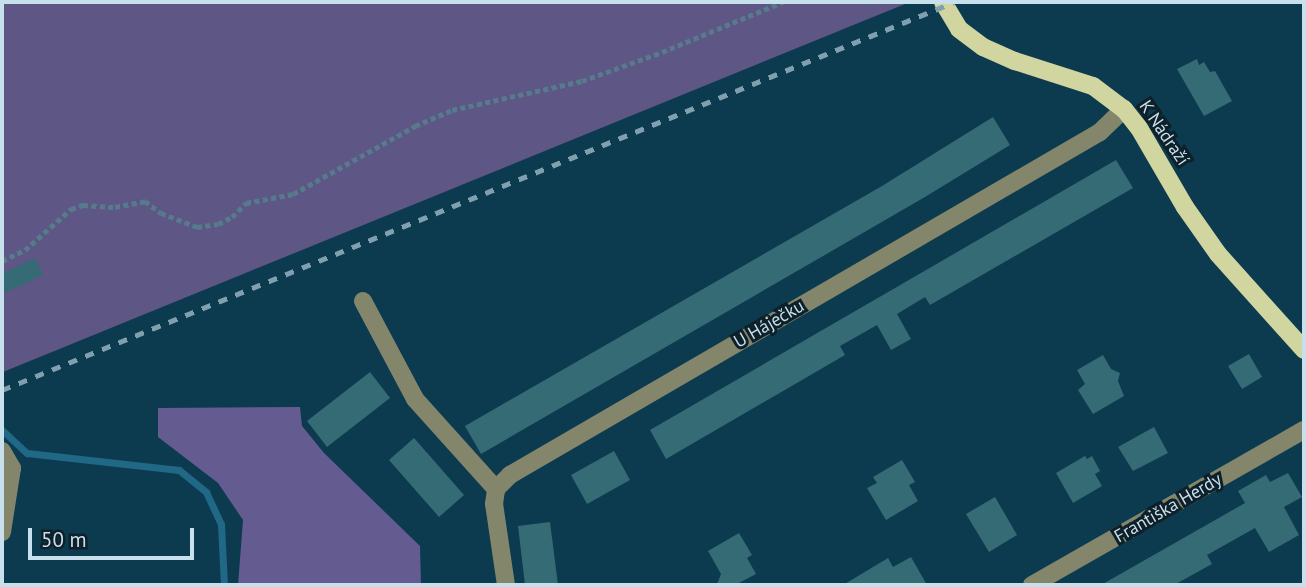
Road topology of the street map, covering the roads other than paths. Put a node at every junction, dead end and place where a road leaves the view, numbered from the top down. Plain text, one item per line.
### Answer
1 (943, 2) edge
2 (1124, 109) junction
3 (363, 302) dead end
4 (1304, 349) edge
5 (1304, 430) edge
6 (2, 450) edge
7 (496, 489) junction
8 (2, 532) edge
9 (506, 585) edge
10 (1032, 585) edge

1 - 2 main road, K Nádraží
2 - 4 main road, K Nádraží
2 - 7 street, U Háječku
3 - 7 street
5 - 10 street, Františka Herdy
6 - 8 street
7 - 9 street

